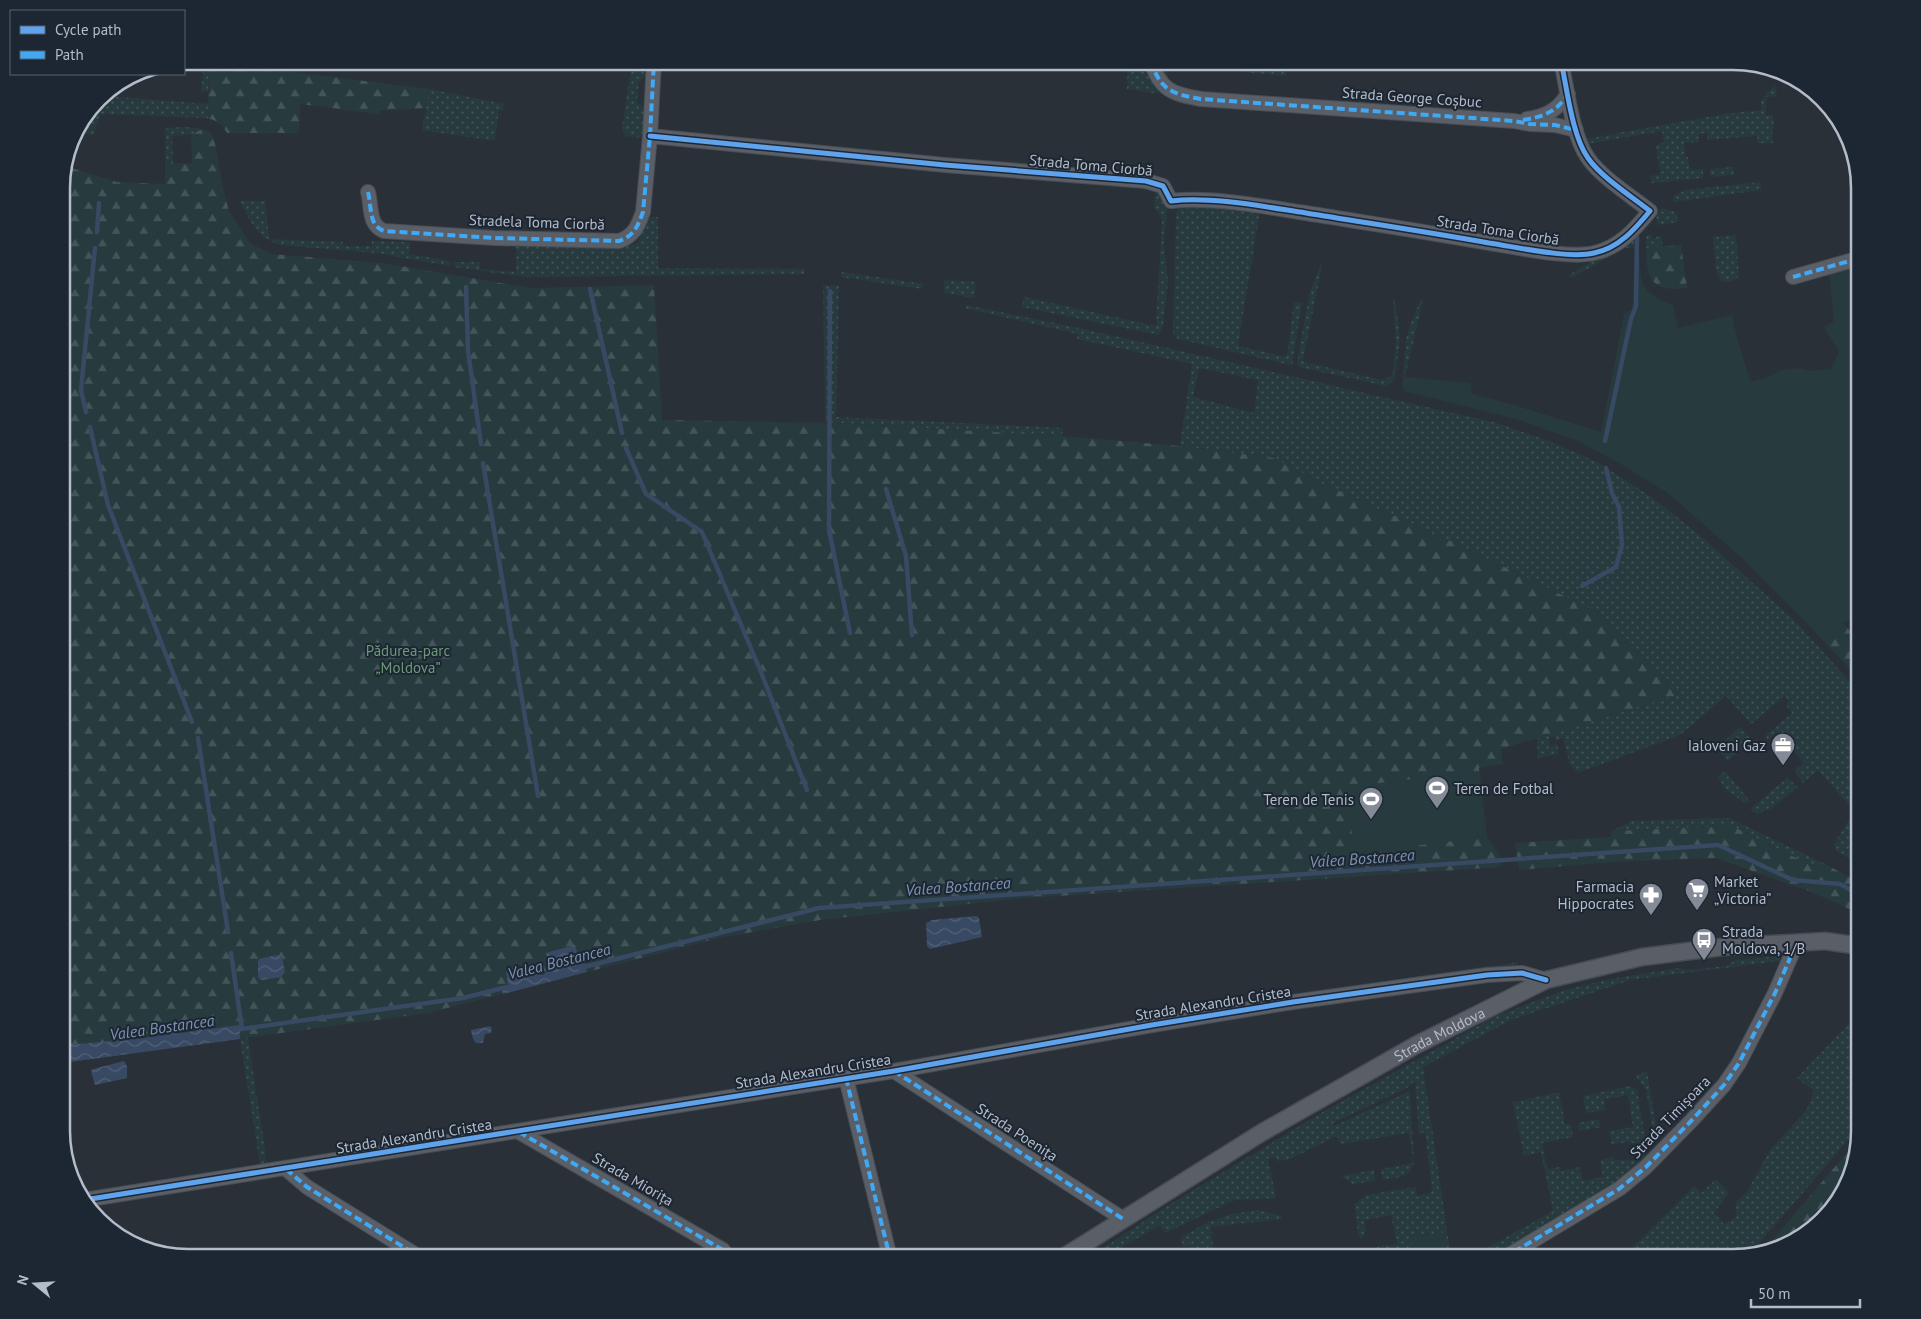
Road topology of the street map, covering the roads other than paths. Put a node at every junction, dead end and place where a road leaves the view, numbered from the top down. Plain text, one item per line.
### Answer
1 (654, 70) edge
2 (1154, 70) edge
3 (1563, 70) edge
4 (1568, 94) junction
5 (1514, 121) junction
6 (1576, 130) junction
7 (650, 136) junction
8 (368, 192) dead end
9 (1851, 261) edge
10 (1793, 277) dead end
11 (1797, 942) junction
12 (1851, 945) edge
13 (1546, 980) junction
14 (894, 1071) junction
15 (846, 1078) junction
16 (519, 1132) junction
17 (286, 1169) junction
18 (91, 1199) edge
19 (1123, 1219) junction
20 (407, 1249) edge
21 (721, 1249) edge
22 (888, 1249) edge
23 (1076, 1249) edge
24 (1519, 1249) edge

1 - 7 street
2 - 5 street, Strada George Coșbuc
3 - 4 street
4 - 5 street
4 - 6 street
5 - 6 street, Strada George Coșbuc
6 - 7 street, Strada Toma Ciorbă
7 - 8 street, Stradela Toma Ciorbă
9 - 10 street
11 - 12 street, Strada Moldova
11 - 13 street, Strada Moldova
11 - 24 street, Strada Timișoara
13 - 14 street, Strada Alexandru Cristea
13 - 19 street, Strada Moldova
14 - 15 street, Strada Alexandru Cristea
14 - 19 street, Strada Poenița
15 - 16 street, Strada Alexandru Cristea
15 - 22 street
16 - 17 street, Strada Alexandru Cristea
16 - 21 street, Strada Miorița
17 - 18 street, Strada Alexandru Cristea
17 - 20 street
19 - 23 street, Strada Moldova

